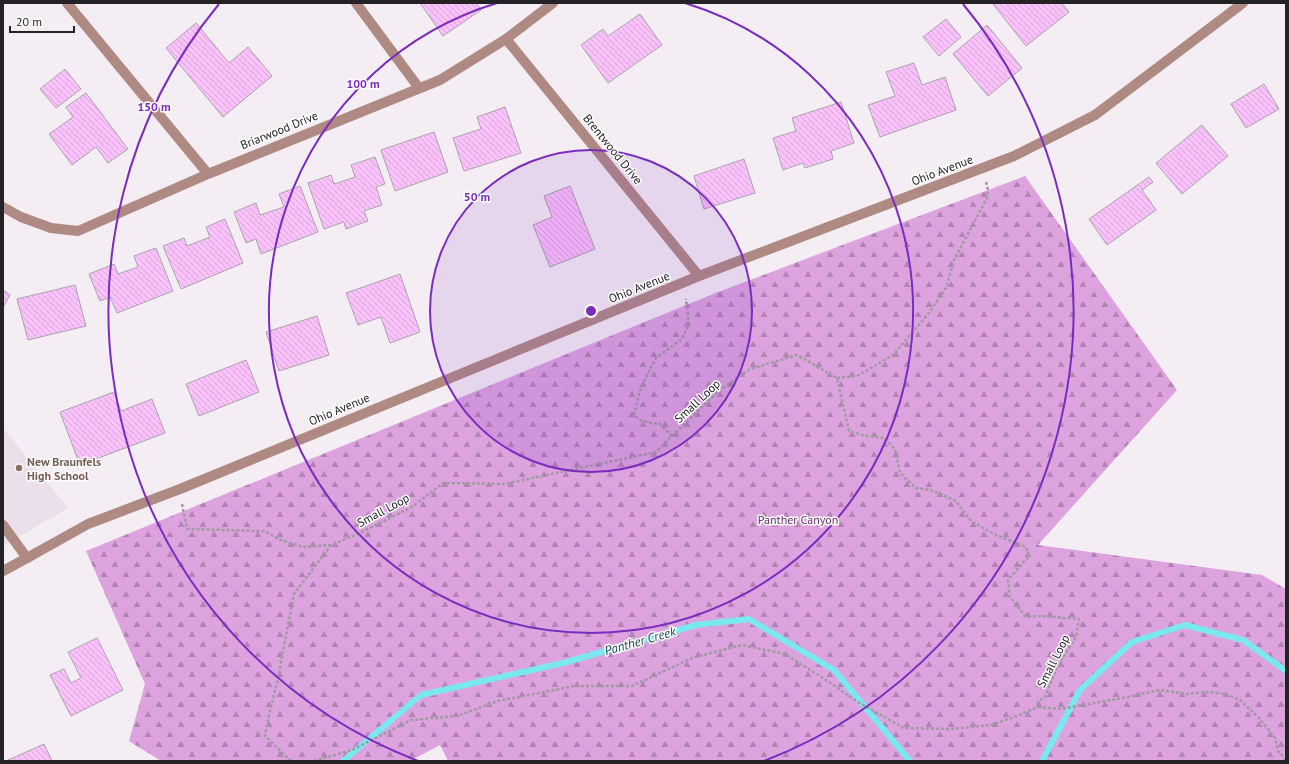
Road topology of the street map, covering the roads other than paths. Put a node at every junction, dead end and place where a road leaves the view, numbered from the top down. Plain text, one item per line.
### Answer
1 (67, 3) edge
2 (356, 3) edge
3 (553, 3) edge
4 (1243, 3) edge
5 (506, 39) junction
6 (419, 88) junction
7 (208, 174) junction
8 (3, 207) edge
9 (699, 276) junction
10 (3, 525) edge
11 (27, 558) junction
12 (3, 570) edge

1 - 7 street
2 - 6 street
3 - 5 street, Briarwood Drive
4 - 9 street, Ohio Avenue
5 - 6 street, Briarwood Drive
5 - 9 street, Brentwood Drive
6 - 7 street, Briarwood Drive
7 - 8 street, Briarwood Drive
9 - 11 street, Ohio Avenue
10 - 11 street
11 - 12 street, Ohio Avenue

